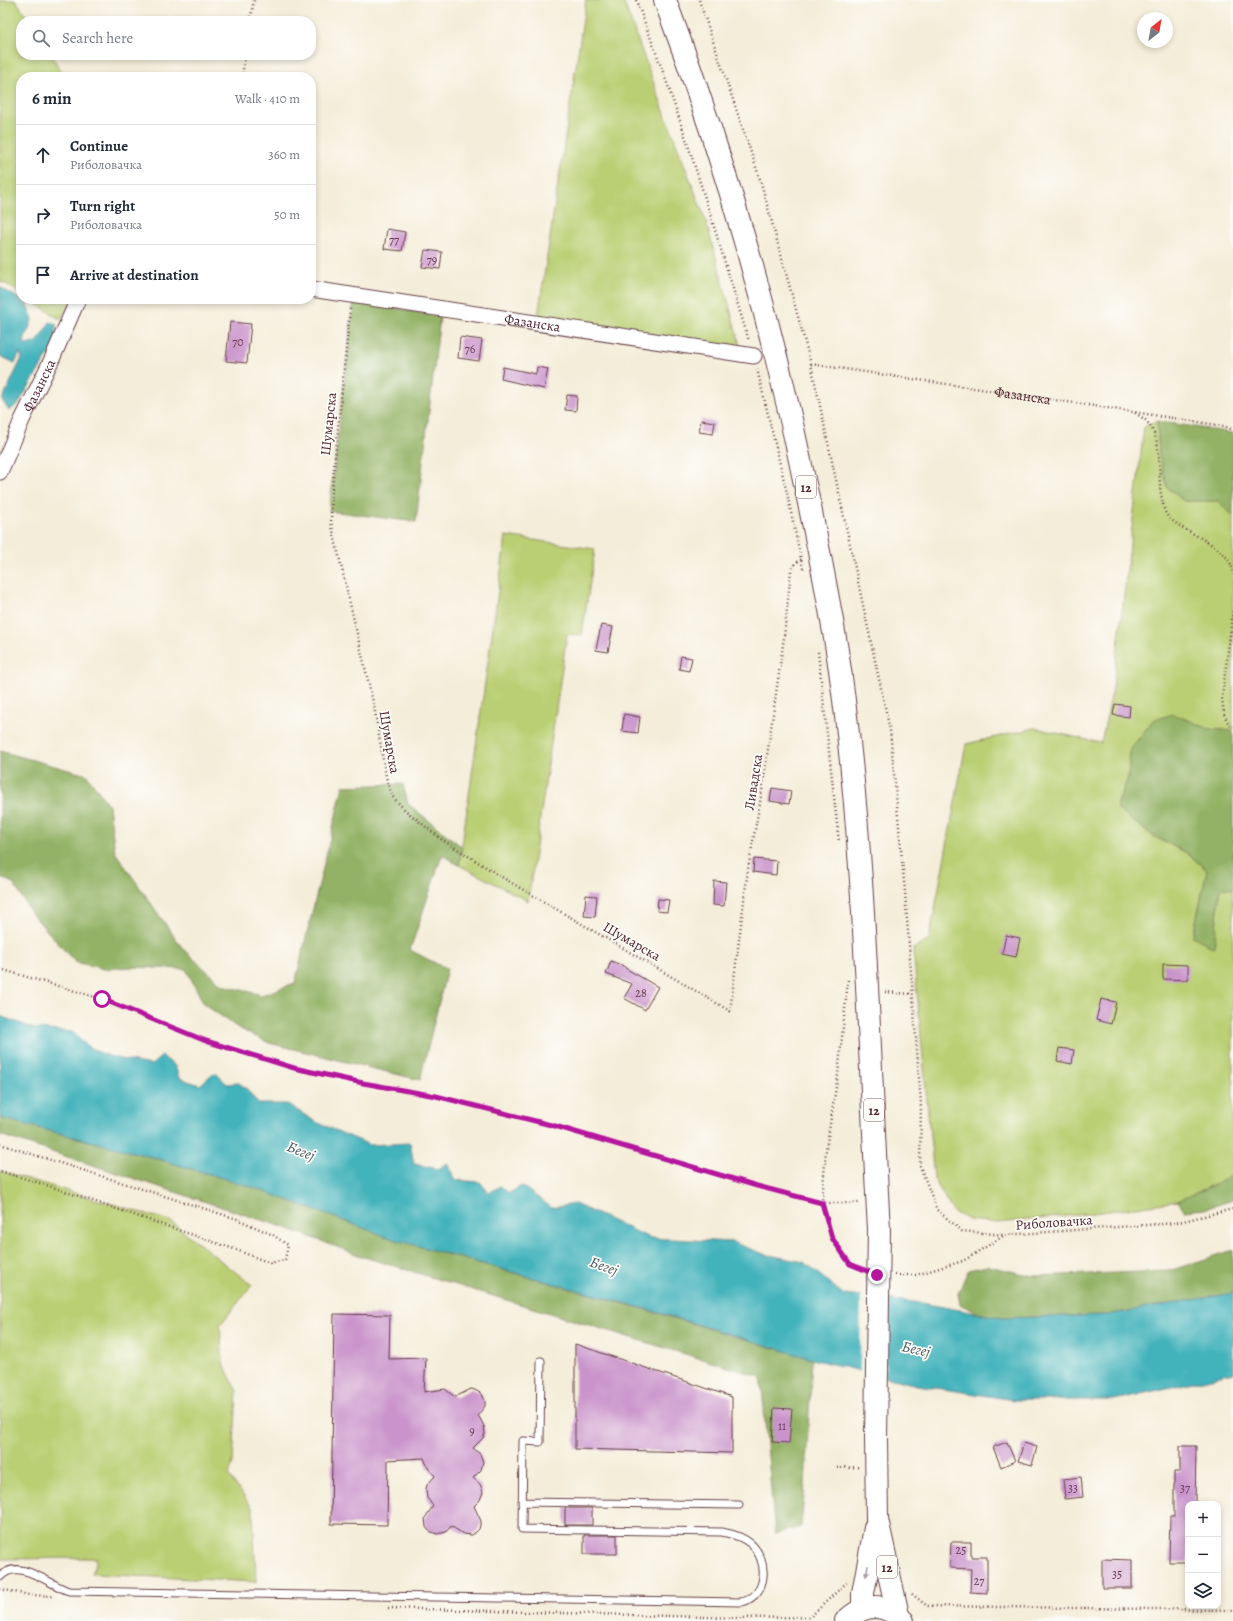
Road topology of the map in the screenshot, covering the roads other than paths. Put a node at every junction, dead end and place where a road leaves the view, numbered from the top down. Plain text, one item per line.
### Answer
1 (665, 0) edge
2 (316, 290) edge
3 (76, 304) edge
4 (754, 356) road end
5 (0, 472) edge
6 (541, 1362) dead end
7 (522, 1502) junction
8 (739, 1505) dead end
9 (877, 1519) junction
10 (0, 1577) edge
11 (854, 1615) edge
12 (900, 1618) edge

1 - 9 main road, 12, bridge
2 - 4 street, Фазанска
3 - 5 street, Фазанска
6 - 7 lane
7 - 8 lane
7 - 10 lane
9 -> 11 main road, 12
9 - 12 main road, 12
11 - 12 main road, 12

